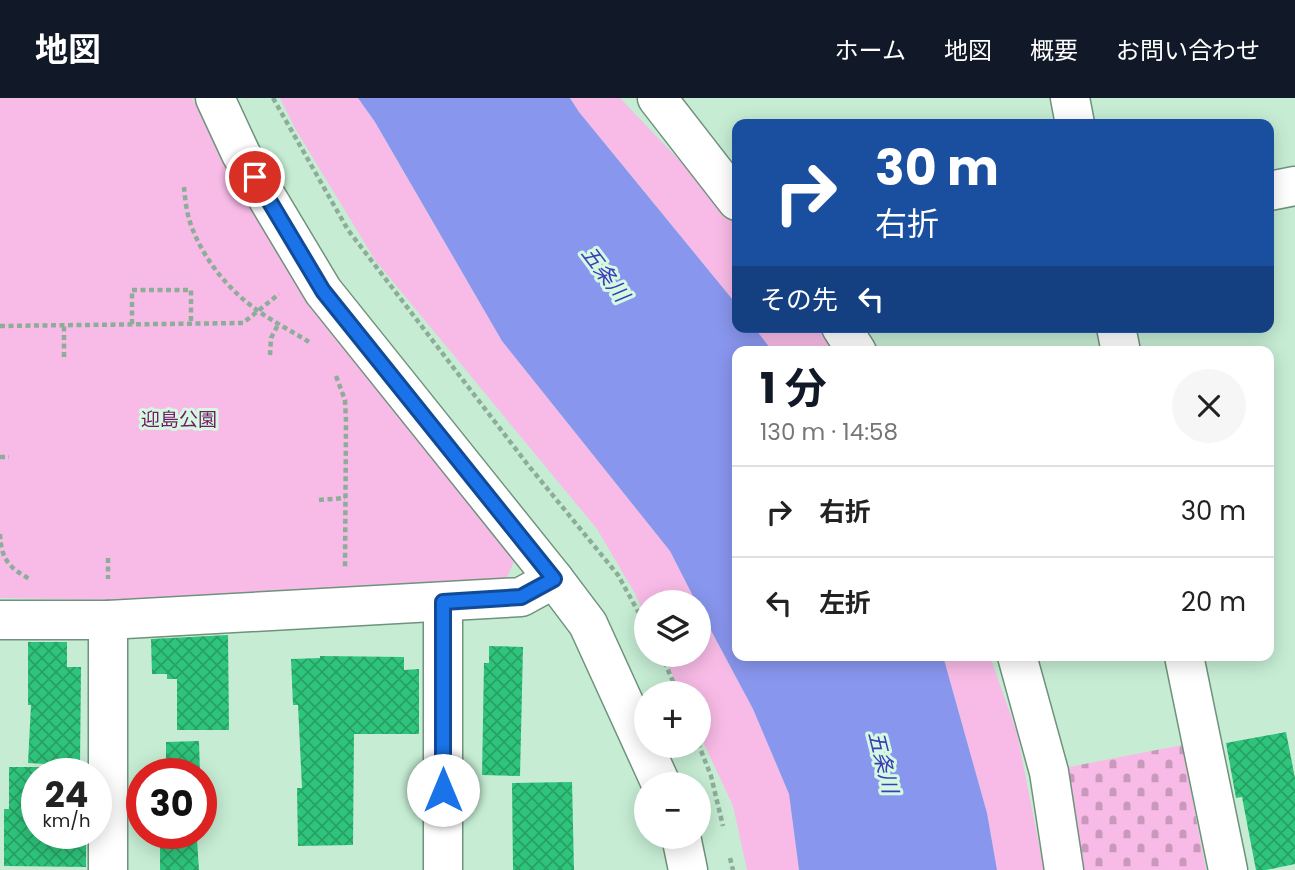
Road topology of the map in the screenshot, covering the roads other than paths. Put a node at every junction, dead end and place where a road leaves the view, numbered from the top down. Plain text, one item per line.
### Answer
1 (215, 98) edge
2 (657, 98) edge
3 (1070, 98) edge
4 (1075, 119) edge
5 (1295, 186) edge
6 (1274, 190) edge
7 (732, 195) edge
8 (554, 579) junction
9 (443, 602) junction
10 (0, 620) edge
11 (108, 620) junction
12 (1018, 661) edge
13 (1185, 661) edge
14 (656, 772) edge
15 (684, 849) edge
16 (108, 870) edge
17 (443, 870) edge
18 (688, 870) edge
19 (1064, 870) edge
20 (1228, 870) edge

1 - 8 street
2 - 7 street
3 - 4 street
5 - 6 street
8 - 9 street
8 - 14 street
9 - 11 street
9 - 17 street
10 - 11 street
11 - 16 street
12 - 19 street
13 - 20 street
15 - 18 street

